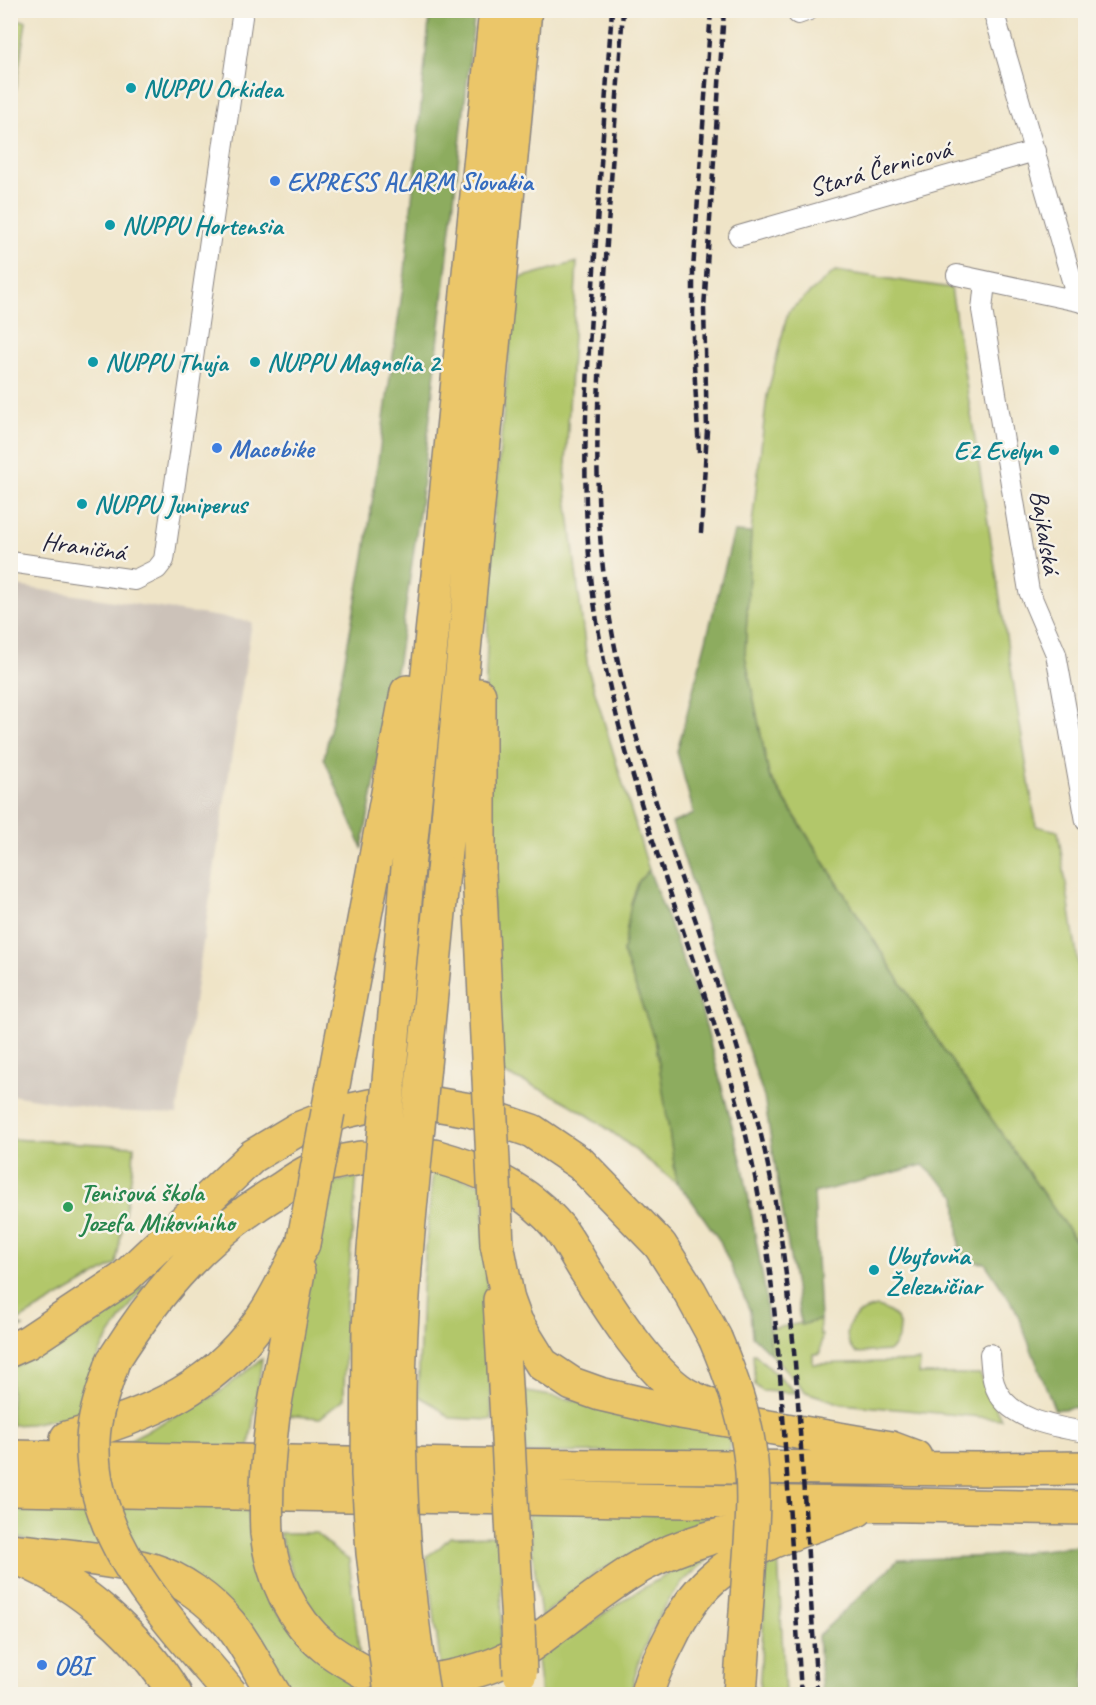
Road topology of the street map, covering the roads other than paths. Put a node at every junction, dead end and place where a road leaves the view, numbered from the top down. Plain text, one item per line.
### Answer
1 (243, 10) edge
2 (496, 10) edge
3 (525, 10) edge
4 (993, 10) edge
5 (1035, 151) junction
6 (739, 236) dead end
7 (957, 275) dead end
8 (985, 282) junction
9 (1082, 302) edge
10 (10, 562) edge
11 (435, 612) junction
12 (468, 614) junction
13 (1086, 820) edge
14 (434, 1156) dead end
15 (361, 1158) dead end
16 (303, 1244) junction
17 (497, 1244) junction
18 (10, 1350) edge
19 (990, 1354) dead end
20 (750, 1423) junction
21 (1086, 1432) edge
22 (10, 1456) edge
23 (943, 1468) junction
24 (1086, 1468) edge
25 (10, 1489) edge
26 (871, 1505) junction
27 (1086, 1508) edge
28 (10, 1550) edge
29 (10, 1554) edge
30 (364, 1672) dead end
31 (431, 1687) edge
32 (518, 1688) edge
33 (175, 1695) edge
34 (231, 1695) edge
35 (274, 1695) edge
36 (391, 1695) edge
37 (647, 1695) edge
38 (740, 1695) edge

1 - 10 street, Hraničná
2 - 11 highway
3 - 12 highway
4 - 5 street
5 - 6 street, Stará Černicová
5 - 9 street
7 - 8 street
8 - 9 street
8 - 13 street, Bajkalská
11 - 16 highway, bridge
11 - 36 highway, bridge
12 - 17 highway, bridge
12 - 31 highway, bridge
14 - 20 highway
15 - 34 highway, bridge
16 - 22 highway
16 - 30 highway, bridge
17 - 20 highway
17 - 32 highway, bridge
18 - 38 highway, bridge
19 - 21 street
20 - 23 highway
22 - 23 highway
23 - 24 highway
25 - 26 highway
26 - 27 highway
26 - 31 highway
26 - 37 highway
28 - 35 highway
29 - 33 highway

